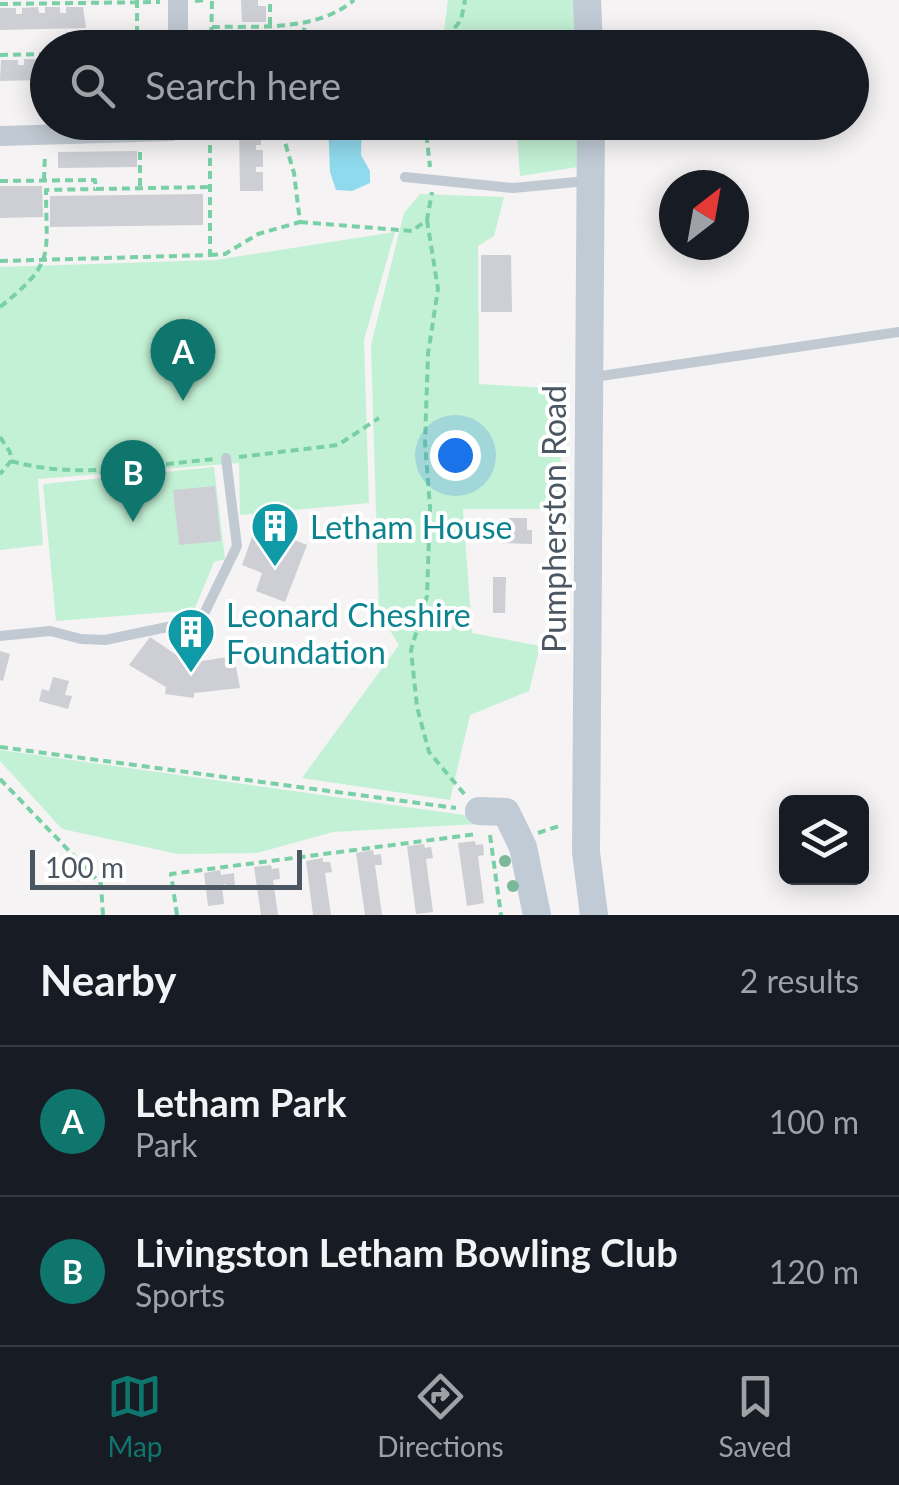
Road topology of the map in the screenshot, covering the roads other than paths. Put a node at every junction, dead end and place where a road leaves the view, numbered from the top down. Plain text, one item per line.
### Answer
1 (587, 0) edge
2 (178, 2) edge
3 (178, 30) edge
4 (588, 30) edge
5 (30, 135) edge
6 (0, 136) edge
7 (592, 140) edge
8 (405, 177) dead end
9 (592, 181) junction
10 (899, 332) edge
11 (588, 378) junction
12 (226, 458) road end
13 (0, 636) edge
14 (479, 811) road end
15 (537, 915) edge
16 (594, 915) edge

1 - 4 main road
2 - 3 street
5 - 6 street
7 - 9 main road, Pumpherston Road
8 - 9 lane
9 - 11 main road, Pumpherston Road
10 - 11 lane
11 - 16 main road, Pumpherston Road
12 - 13 lane
14 - 15 main road

